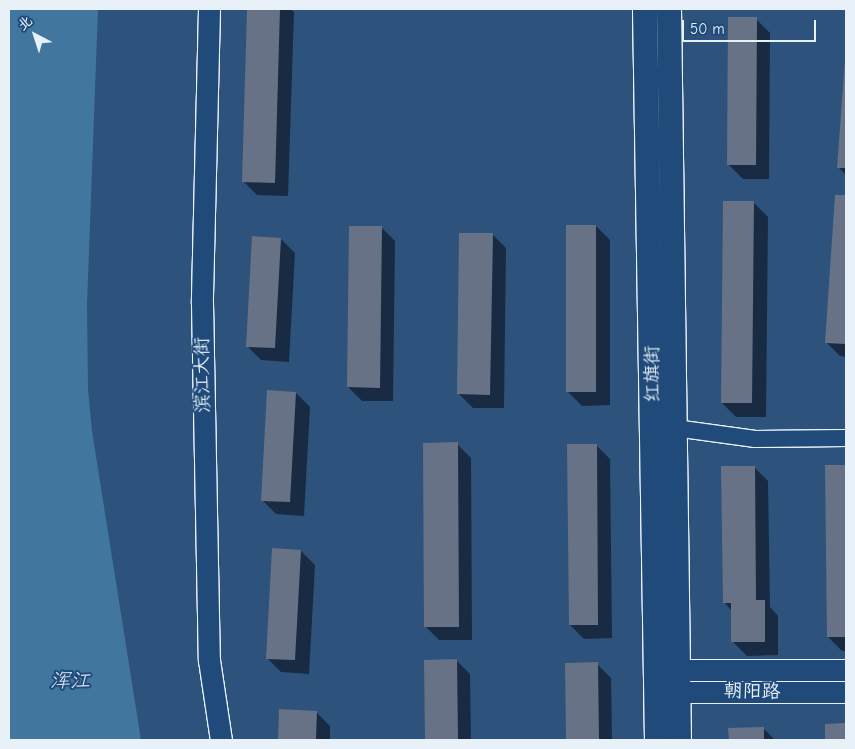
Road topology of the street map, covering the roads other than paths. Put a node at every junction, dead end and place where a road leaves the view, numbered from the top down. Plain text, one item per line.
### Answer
1 (209, 9) edge
2 (645, 9) edge
3 (669, 9) edge
4 (675, 428) junction
5 (846, 438) edge
6 (846, 670) edge
7 (668, 681) junction
8 (846, 692) edge
9 (221, 740) edge
10 (657, 740) edge
11 (679, 740) edge

1 - 9 street, 滨江大街
2 - 7 main road, 红旗街
3 - 4 main road
4 - 5 street
4 - 7 main road
6 - 7 street, 朝阳路
7 - 8 street, 朝阳路
7 - 10 main road, 红旗街
7 - 11 main road

